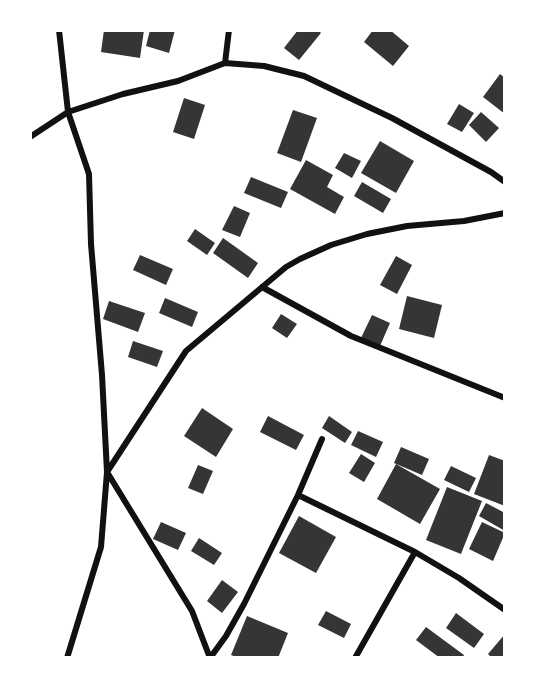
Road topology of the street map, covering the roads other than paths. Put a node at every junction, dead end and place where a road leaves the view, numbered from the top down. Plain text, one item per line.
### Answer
1 (59, 30) edge
2 (230, 30) edge
3 (225, 63) junction
4 (69, 112) junction
5 (30, 136) edge
6 (505, 182) edge
7 (505, 213) edge
8 (262, 287) junction
9 (505, 398) edge
10 (322, 439) dead end
11 (108, 472) junction
12 (298, 495) junction
13 (415, 552) junction
14 (505, 610) edge
15 (67, 658) edge
16 (356, 658) edge

1 - 4 street
2 - 3 street
3 - 4 street
3 - 6 street
4 - 5 street
4 - 11 street
7 - 8 street
8 - 9 street
8 - 11 street
10 - 12 street
11 - 12 street
11 - 15 street
12 - 13 street
13 - 14 street
13 - 16 street

